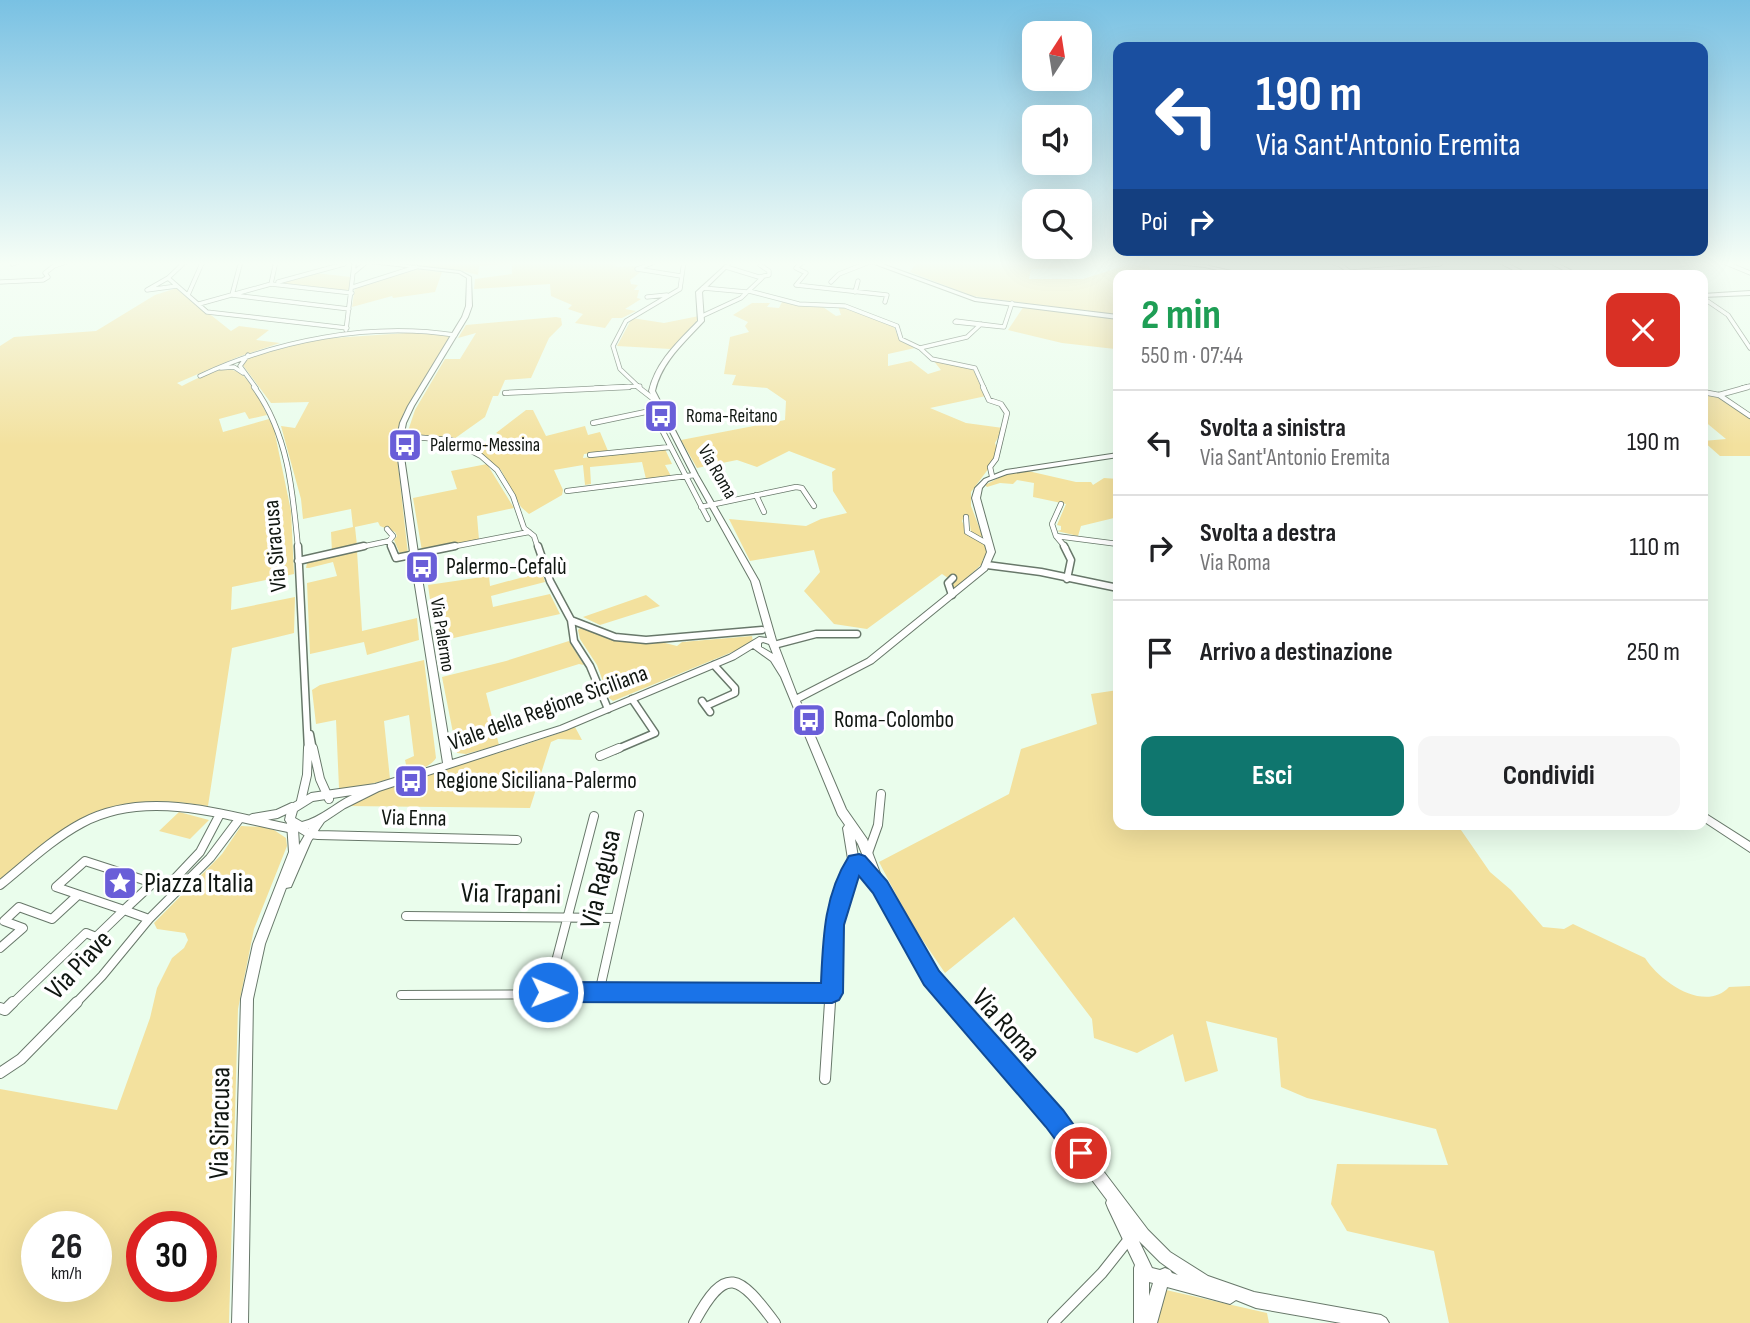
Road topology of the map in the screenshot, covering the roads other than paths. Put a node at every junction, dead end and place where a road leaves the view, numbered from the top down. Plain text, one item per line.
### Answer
1 (301, 323) edge
2 (348, 323) edge
3 (461, 323) edge
4 (625, 323) edge
5 (699, 323) edge
6 (889, 323) edge
7 (961, 323) edge
8 (1005, 323) edge
9 (1733, 323) edge
10 (980, 325) junction
11 (347, 328) junction
12 (344, 335) junction
13 (455, 335) junction
14 (920, 348) junction
15 (1750, 348) edge
16 (247, 355) junction
17 (231, 361) junction
18 (237, 367) junction
19 (214, 369) junction
20 (200, 376) dead end
21 (640, 386) junction
22 (1750, 386) edge
23 (505, 393) dead end
24 (1708, 393) edge
25 (1719, 395) junction
26 (656, 401) junction
27 (660, 409) junction
28 (1750, 416) edge
29 (593, 423) dead end
30 (661, 428) dead end
31 (400, 436) junction
32 (670, 447) junction
33 (590, 455) dead end
34 (1113, 456) edge
35 (695, 475) junction
36 (684, 476) junction
37 (992, 477) junction
38 (568, 491) dead end
39 (756, 495) junction
40 (1061, 504) dead end
41 (714, 505) junction
42 (976, 505) joint
43 (814, 506) dead end
44 (701, 507) junction
45 (764, 512) dead end
46 (967, 517) dead end
47 (708, 520) dead end
48 (387, 529) dead end
49 (528, 532) junction
50 (1056, 536) junction
51 (389, 541) junction
52 (1113, 543) edge
53 (988, 544) junction
54 (414, 555) junction
55 (298, 561) junction
56 (747, 566) junction
57 (985, 567) junction
58 (953, 578) dead end
59 (1067, 579) junction
60 (1113, 587) edge
61 (952, 595) junction
62 (571, 620) junction
63 (857, 635) dead end
64 (760, 643) junction
65 (773, 644) junction
66 (714, 665) junction
67 (785, 677) junction
68 (632, 699) junction
69 (794, 700) junction
70 (706, 706) dead end
71 (608, 709) junction
72 (308, 726) junction
73 (600, 756) dead end
74 (448, 765) junction
75 (375, 788) junction
76 (327, 794) junction
77 (881, 794) dead end
78 (298, 803) junction
79 (220, 814) junction
80 (594, 816) dead end
81 (639, 816) dead end
82 (240, 818) junction
83 (1708, 819) edge
84 (307, 825) junction
85 (878, 825) junction
86 (857, 839) junction
87 (517, 840) dead end
88 (1750, 848) edge
89 (862, 858) junction
90 (153, 883) junction
91 (0, 885) edge
92 (166, 888) junction
93 (177, 892) junction
94 (75, 898) junction
95 (124, 910) junction
96 (406, 916) dead end
97 (568, 918) junction
98 (616, 918) junction
99 (149, 919) junction
100 (266, 926) junction
101 (0, 948) edge
102 (548, 992) junction
103 (599, 993) junction
104 (832, 993) junction
105 (401, 995) dead end
106 (0, 1008) edge
107 (0, 1073) edge
108 (825, 1079) dead end
109 (1107, 1189) junction
110 (1129, 1239) junction
111 (1164, 1255) junction
112 (1141, 1264) junction
113 (1161, 1278) junction
114 (1256, 1300) junction
115 (240, 1323) edge
116 (694, 1323) edge
117 (775, 1323) edge
118 (1053, 1323) edge
119 (1142, 1323) edge
120 (1149, 1323) edge
121 (1381, 1323) edge

1 - 11 street
2 - 11 street
3 - 13 street, Via Palermo
4 - 21 street
5 - 26 street
6 - 14 street
7 - 10 street
8 - 10 street
9 - 15 street
10 - 14 street
11 - 12 street
12 - 13 street
12 - 16 street
13 - 31 street, Via Palermo
14 - 37 street
16 - 17 street
16 - 18 street
17 - 18 street
17 - 19 street
18 - 19 street
18 - 55 street, Via Siracusa
19 - 20 street
21 - 23 street
21 - 26 street
22 - 25 street
24 - 25 street
25 - 28 street
26 - 27 street, Via Roma
27 - 29 street
27 - 35 street, Via Roma
30 - 32 street
31 - 49 street
31 - 54 street, Via Palermo
32 - 33 street
32 - 36 street
34 - 37 street
35 - 36 street
35 - 41 street, Via Roma
36 - 38 street
36 - 44 street
37 - 42 street
39 - 41 street
39 - 43 street
39 - 45 street
40 - 50 street
41 - 44 street
41 - 56 street, Via Roma
42 - 53 street
44 - 47 street
46 - 53 street
48 - 51 street
49 - 54 street
49 - 62 street
50 - 52 street
50 - 59 street
51 - 54 street
51 - 55 street
53 - 57 street
54 - 74 street, Via Palermo
55 - 72 street, Via Siracusa
56 - 64 street, Via Roma
56 - 65 street, Via Roma
57 - 59 street
57 - 61 street
58 - 61 street
59 - 60 street
61 - 69 street
62 - 64 street
62 - 71 street
63 - 65 street
64 - 65 street, Viale della Regione Siciliana
64 - 66 street, Viale della Regione Siciliana
64 - 67 street
65 - 67 street
66 - 68 street, Viale della Regione Siciliana
66 - 70 street
67 - 69 street
68 - 71 street, Viale della Regione Siciliana
68 - 73 street
69 - 86 street
71 - 74 street, Viale della Regione Siciliana
72 - 76 street
72 - 78 street
74 - 75 street, Viale della Regione Siciliana
75 - 76 street
75 - 84 street
76 - 78 street
76 - 84 street
77 - 85 street
78 - 82 street
78 - 84 street
79 - 82 street
79 - 91 street
79 - 92 street
80 - 97 street
81 - 98 street, Via Ragusa
82 - 84 street, Via Enna
82 - 93 street, Via Piave
83 - 88 street
84 - 87 street, Via Enna
84 - 100 street
84 - 100 street
85 - 86 street
85 - 89 street
86 - 89 street
89 - 104 street
89 - 109 street, Via Roma
90 - 92 street
90 - 94 street
90 - 95 street
92 - 93 street
93 - 99 street, Via Piave
94 - 95 street
94 - 101 street
95 - 99 street
95 - 106 street
96 - 97 street, Via Trapani
97 - 98 street, Via Trapani
97 - 102 street
98 - 103 street, Via Ragusa
99 - 107 street, Via Piave
100 - 115 street, Via Siracusa
102 - 103 street
102 - 105 street
103 - 104 street
104 - 108 street
109 - 110 street
109 - 111 street
110 - 112 street
110 - 118 street
111 - 112 street
111 - 113 street
111 - 114 street
112 - 113 street
112 - 119 street
113 - 114 street
113 - 120 street
114 - 121 street
116 - 117 street

